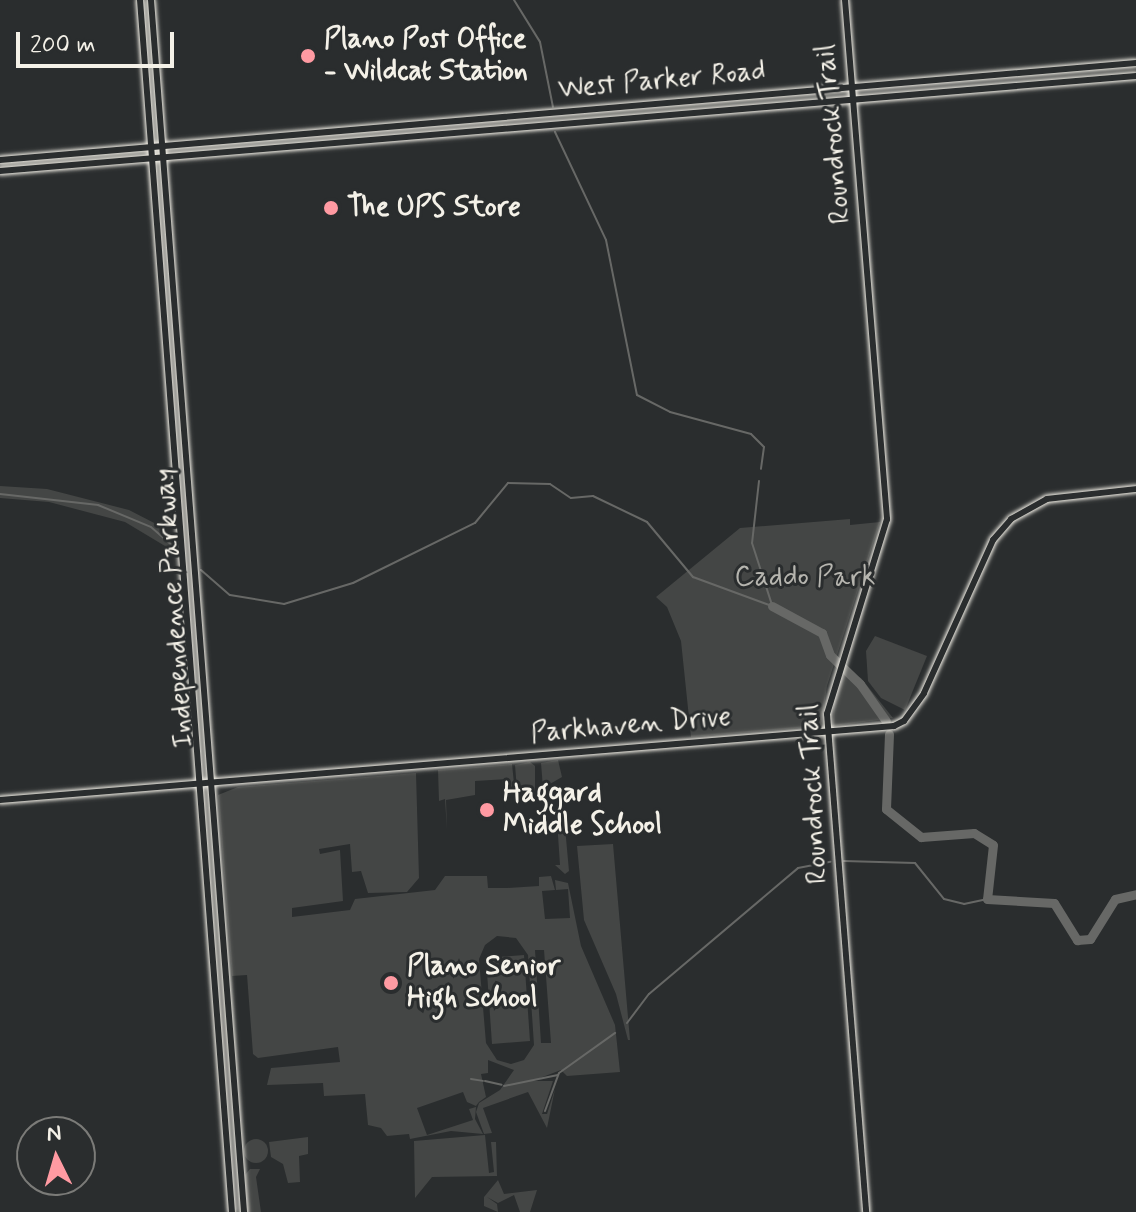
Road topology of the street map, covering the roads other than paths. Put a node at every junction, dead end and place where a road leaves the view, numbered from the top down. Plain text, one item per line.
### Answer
1 (140, 0) edge
2 (151, 0) edge
3 (845, 0) edge
4 (156, 57) junction
5 (144, 58) junction
6 (1136, 63) edge
7 (1136, 76) edge
8 (852, 88) junction
9 (853, 99) junction
10 (379, 128) junction
11 (318, 133) junction
12 (250, 139) junction
13 (380, 140) junction
14 (319, 145) junction
15 (150, 147) junction
16 (161, 147) junction
17 (252, 151) junction
18 (63, 155) junction
19 (162, 158) junction
20 (151, 159) junction
21 (0, 160) edge
22 (64, 166) junction
23 (0, 171) edge
24 (168, 243) junction
25 (158, 244) junction
26 (1136, 489) edge
27 (828, 733) junction
28 (211, 783) junction
29 (200, 784) junction
30 (0, 800) edge
31 (232, 1212) edge
32 (244, 1212) edge
33 (866, 1212) edge

1 - 5 main road, Independence Parkway
2 - 4 main road, Independence Parkway
3 - 8 main road, Roundrock Trail
4 - 5 main road
4 - 16 main road, Independence Parkway
5 - 15 main road, Independence Parkway
6 - 8 main road, West Parker Road
7 - 9 main road, West Parker Road
8 - 9 main road, Roundrock Trail
8 - 10 main road, West Parker Road
9 - 13 main road, West Parker Road
9 - 27 main road, Roundrock Trail
10 - 11 main road, West Parker Road
10 - 13 main road
11 - 12 main road, West Parker Road
11 - 14 main road
12 - 16 main road, West Parker Road
12 - 17 main road
13 - 14 main road, West Parker Road
14 - 17 main road, West Parker Road
15 - 16 main road, West Parker Road
15 - 18 main road, West Parker Road
15 - 20 main road, Independence Parkway
16 - 19 main road, Independence Parkway
17 - 19 main road, West Parker Road
18 - 21 main road, West Parker Road
18 - 22 main road
19 - 20 main road, West Parker Road
19 - 24 main road, Independence Parkway
20 - 22 main road, West Parker Road
20 - 25 main road, Independence Parkway
22 - 23 main road, West Parker Road
24 - 25 main road
24 - 28 main road, Independence Parkway
25 - 29 main road, Independence Parkway
26 - 27 main road, Parkhaven Drive
27 - 28 main road, Parkhaven Drive
27 - 33 main road, Roundrock Trail
28 - 29 main road, Parkhaven Drive
28 - 32 main road, Independence Parkway
29 - 30 main road, Parkhaven Drive
29 - 31 main road, Independence Parkway

